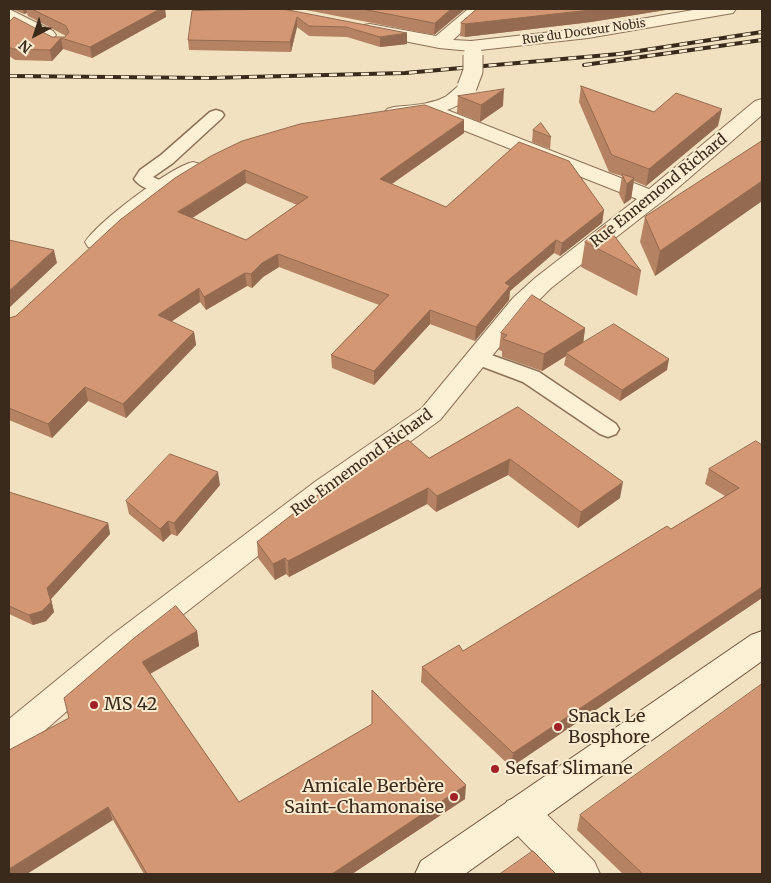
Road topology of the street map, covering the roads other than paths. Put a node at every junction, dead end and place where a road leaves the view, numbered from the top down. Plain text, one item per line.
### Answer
1 (478, 9) edge
2 (727, 9) edge
3 (9, 14) edge
4 (358, 26) edge
5 (61, 42) edge
6 (439, 43) junction
7 (472, 51) junction
8 (762, 105) edge
9 (426, 108) junction
10 (216, 115) dead end
11 (374, 116) edge
12 (207, 161) edge
13 (162, 188) junction
14 (652, 198) junction
15 (81, 257) edge
16 (477, 357) junction
17 (608, 429) dead end
18 (762, 644) edge
19 (9, 740) edge
20 (520, 813) junction
21 (434, 874) edge
22 (581, 874) edge

1 - 6 street
2 - 7 street, Rue du Docteur Nobis
3 - 5 street
4 - 6 street, Rue du Docteur Nobis
6 - 7 street, Rue du Docteur Nobis
7 - 9 street, bridge
8 - 14 street, Rue Ennemond Richard
9 - 11 street
9 - 14 street
10 - 13 lane
12 - 13 street
13 - 15 street
14 - 16 street, Rue Ennemond Richard
16 - 17 lane
16 - 19 street, Rue Ennemond Richard
18 - 20 street
20 - 21 street
20 - 22 street

